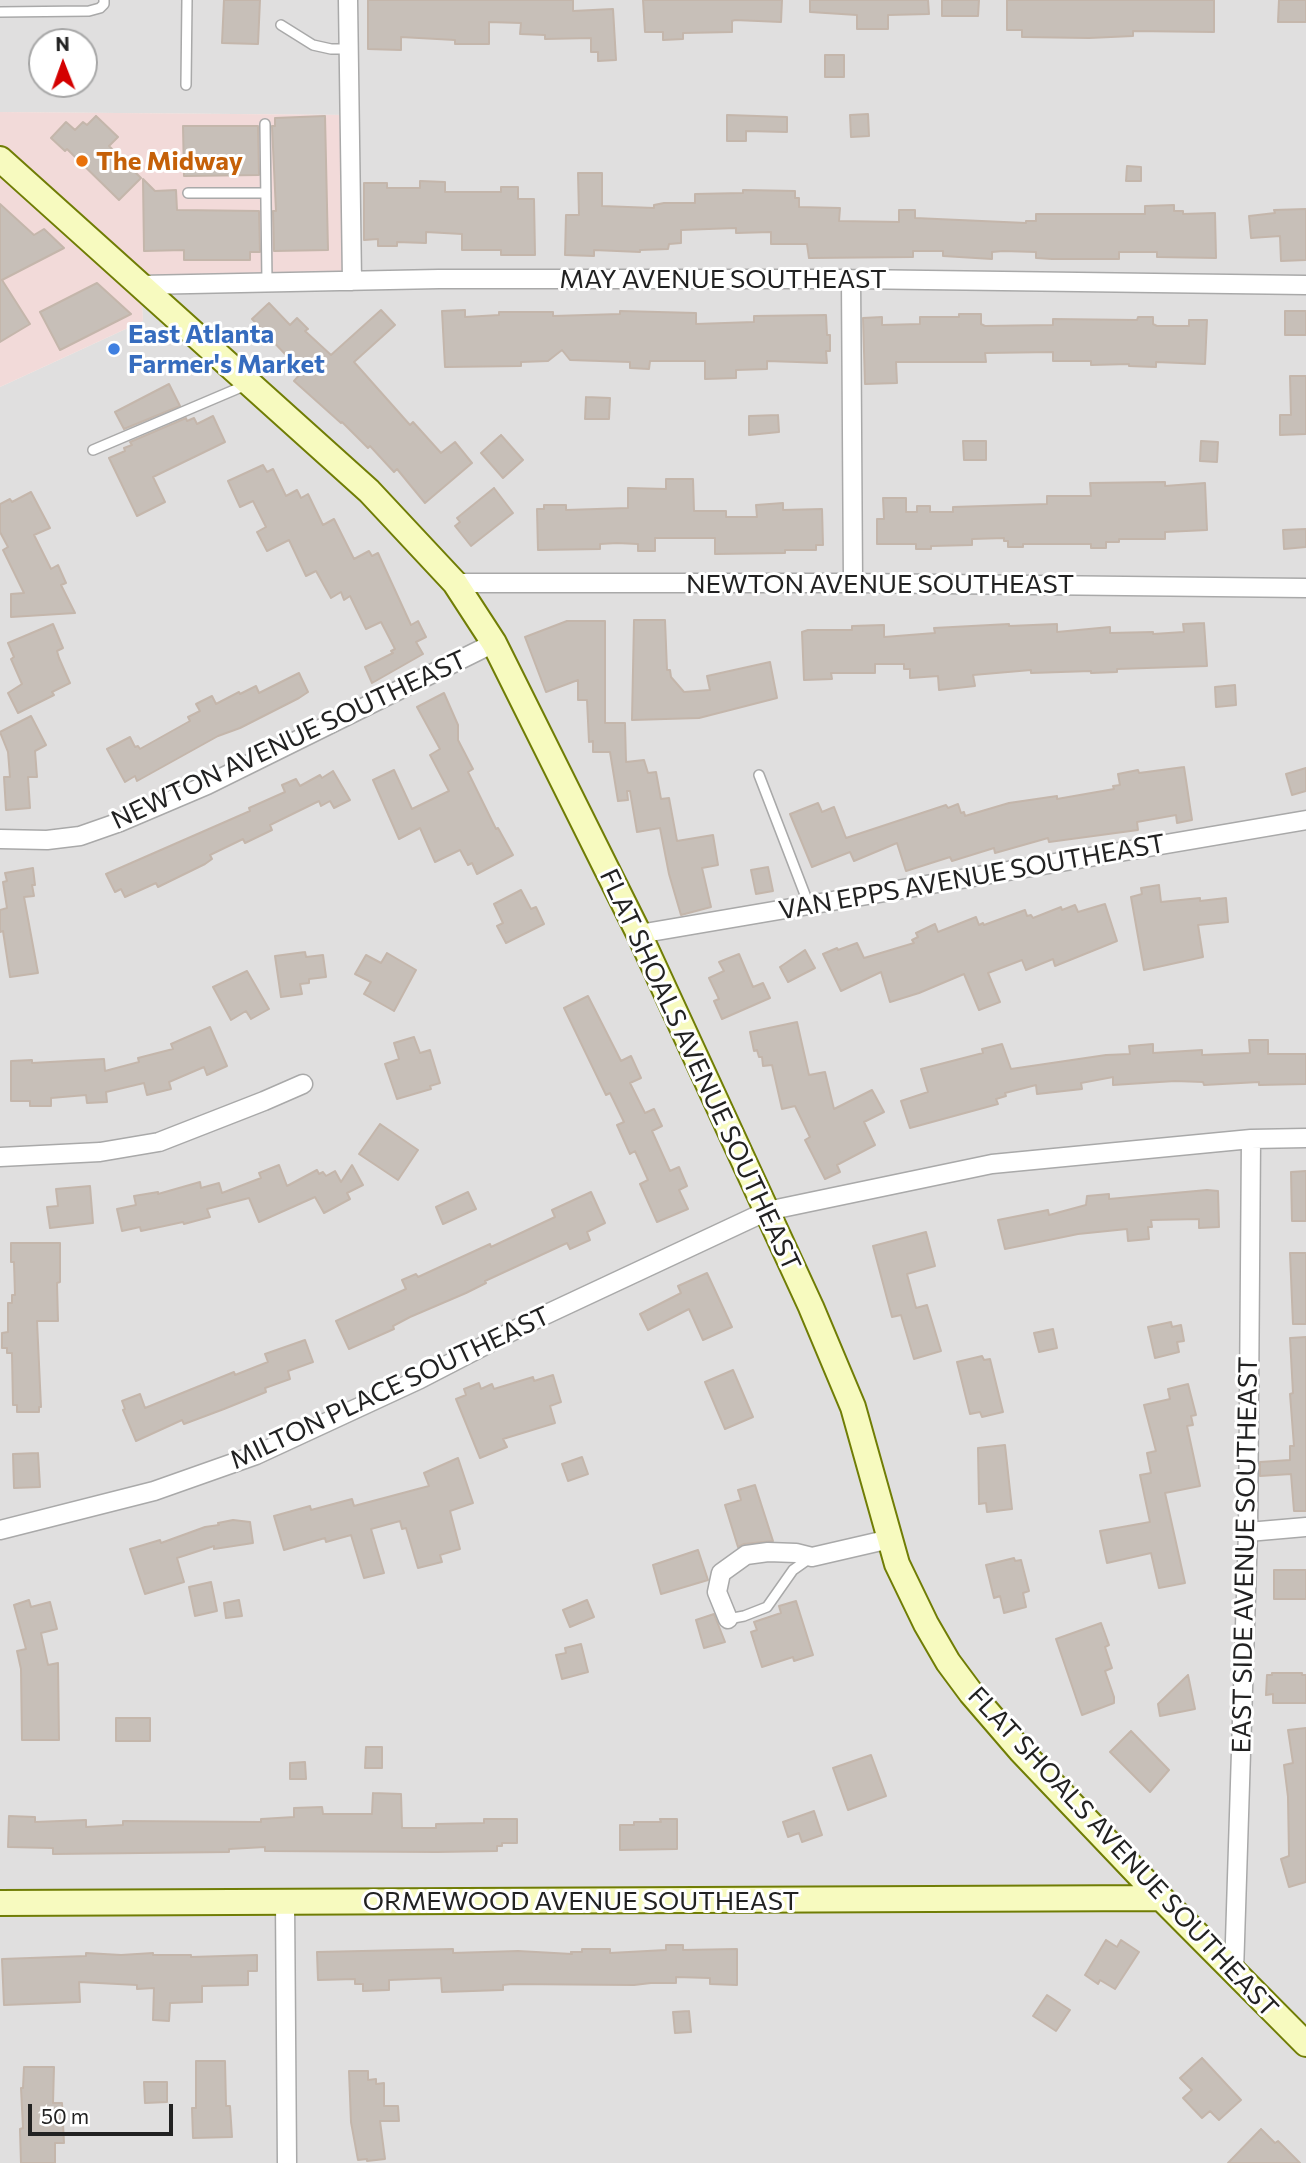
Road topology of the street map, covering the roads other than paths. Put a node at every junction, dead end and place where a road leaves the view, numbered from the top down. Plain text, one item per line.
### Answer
1 (104, 0) edge
2 (187, 0) edge
3 (348, 0) edge
4 (0, 12) edge
5 (281, 25) dead end
6 (349, 49) junction
7 (186, 85) dead end
8 (265, 124) dead end
9 (0, 159) edge
10 (188, 193) dead end
11 (266, 193) junction
12 (851, 279) junction
13 (352, 281) junction
14 (267, 282) junction
15 (141, 285) junction
16 (1306, 285) edge
17 (250, 383) junction
18 (93, 450) dead end
19 (455, 583) junction
20 (853, 583) junction
21 (1306, 588) edge
22 (494, 643) junction
23 (760, 775) dead end
24 (1306, 820) edge
25 (0, 839) edge
26 (809, 905) junction
27 (639, 934) junction
28 (303, 1084) dead end
29 (1306, 1138) edge
30 (1251, 1139) junction
31 (0, 1157) edge
32 (766, 1211) junction
33 (1306, 1527) edge
34 (0, 1530) edge
35 (1248, 1532) junction
36 (890, 1539) junction
37 (812, 1557) junction
38 (728, 1619) joint
39 (1161, 1898) junction
40 (285, 1902) junction
41 (0, 1903) edge
42 (1234, 1972) junction
43 (1306, 2044) edge
44 (287, 2163) edge

1 - 4 lane
2 - 7 lane
3 - 6 street
5 - 6 lane
6 - 13 street
8 - 11 lane
9 - 15 street, FLAT SHOALS AVENUE SOUTHEAST
10 - 11 lane
11 - 14 lane
12 - 13 street, MAY AVENUE SOUTHEAST
12 - 16 street, MAY AVENUE SOUTHEAST
12 - 20 street
13 - 14 street, MAY AVENUE SOUTHEAST
14 - 15 street, MAY AVENUE SOUTHEAST
15 - 17 street, FLAT SHOALS AVENUE SOUTHEAST
17 - 18 lane
17 - 19 street, FLAT SHOALS AVENUE SOUTHEAST
19 - 20 street, NEWTON AVENUE SOUTHEAST
19 - 22 street, FLAT SHOALS AVENUE SOUTHEAST
20 - 21 street, NEWTON AVENUE SOUTHEAST
22 - 25 street, NEWTON AVENUE SOUTHEAST
22 - 27 street, FLAT SHOALS AVENUE SOUTHEAST
23 - 26 lane
24 - 26 street, VAN EPPS AVENUE SOUTHEAST
26 - 27 street, VAN EPPS AVENUE SOUTHEAST
27 - 32 street, FLAT SHOALS AVENUE SOUTHEAST
28 - 31 street
29 - 30 street, MILTON PLACE SOUTHEAST
30 - 32 street, MILTON PLACE SOUTHEAST
30 - 35 street, EAST SIDE AVENUE SOUTHEAST
32 - 34 street, MILTON PLACE SOUTHEAST
32 - 36 street, FLAT SHOALS AVENUE SOUTHEAST
33 - 35 street
35 - 42 street, EAST SIDE AVENUE SOUTHEAST
36 - 37 street
36 - 39 street, FLAT SHOALS AVENUE SOUTHEAST
37 - 38 lane
37 - 38 street
39 - 40 street, ORMEWOOD AVENUE SOUTHEAST
39 - 42 street, FLAT SHOALS AVENUE SOUTHEAST
40 - 41 street, ORMEWOOD AVENUE SOUTHEAST
40 - 44 street
42 - 43 street, FLAT SHOALS AVENUE SOUTHEAST

